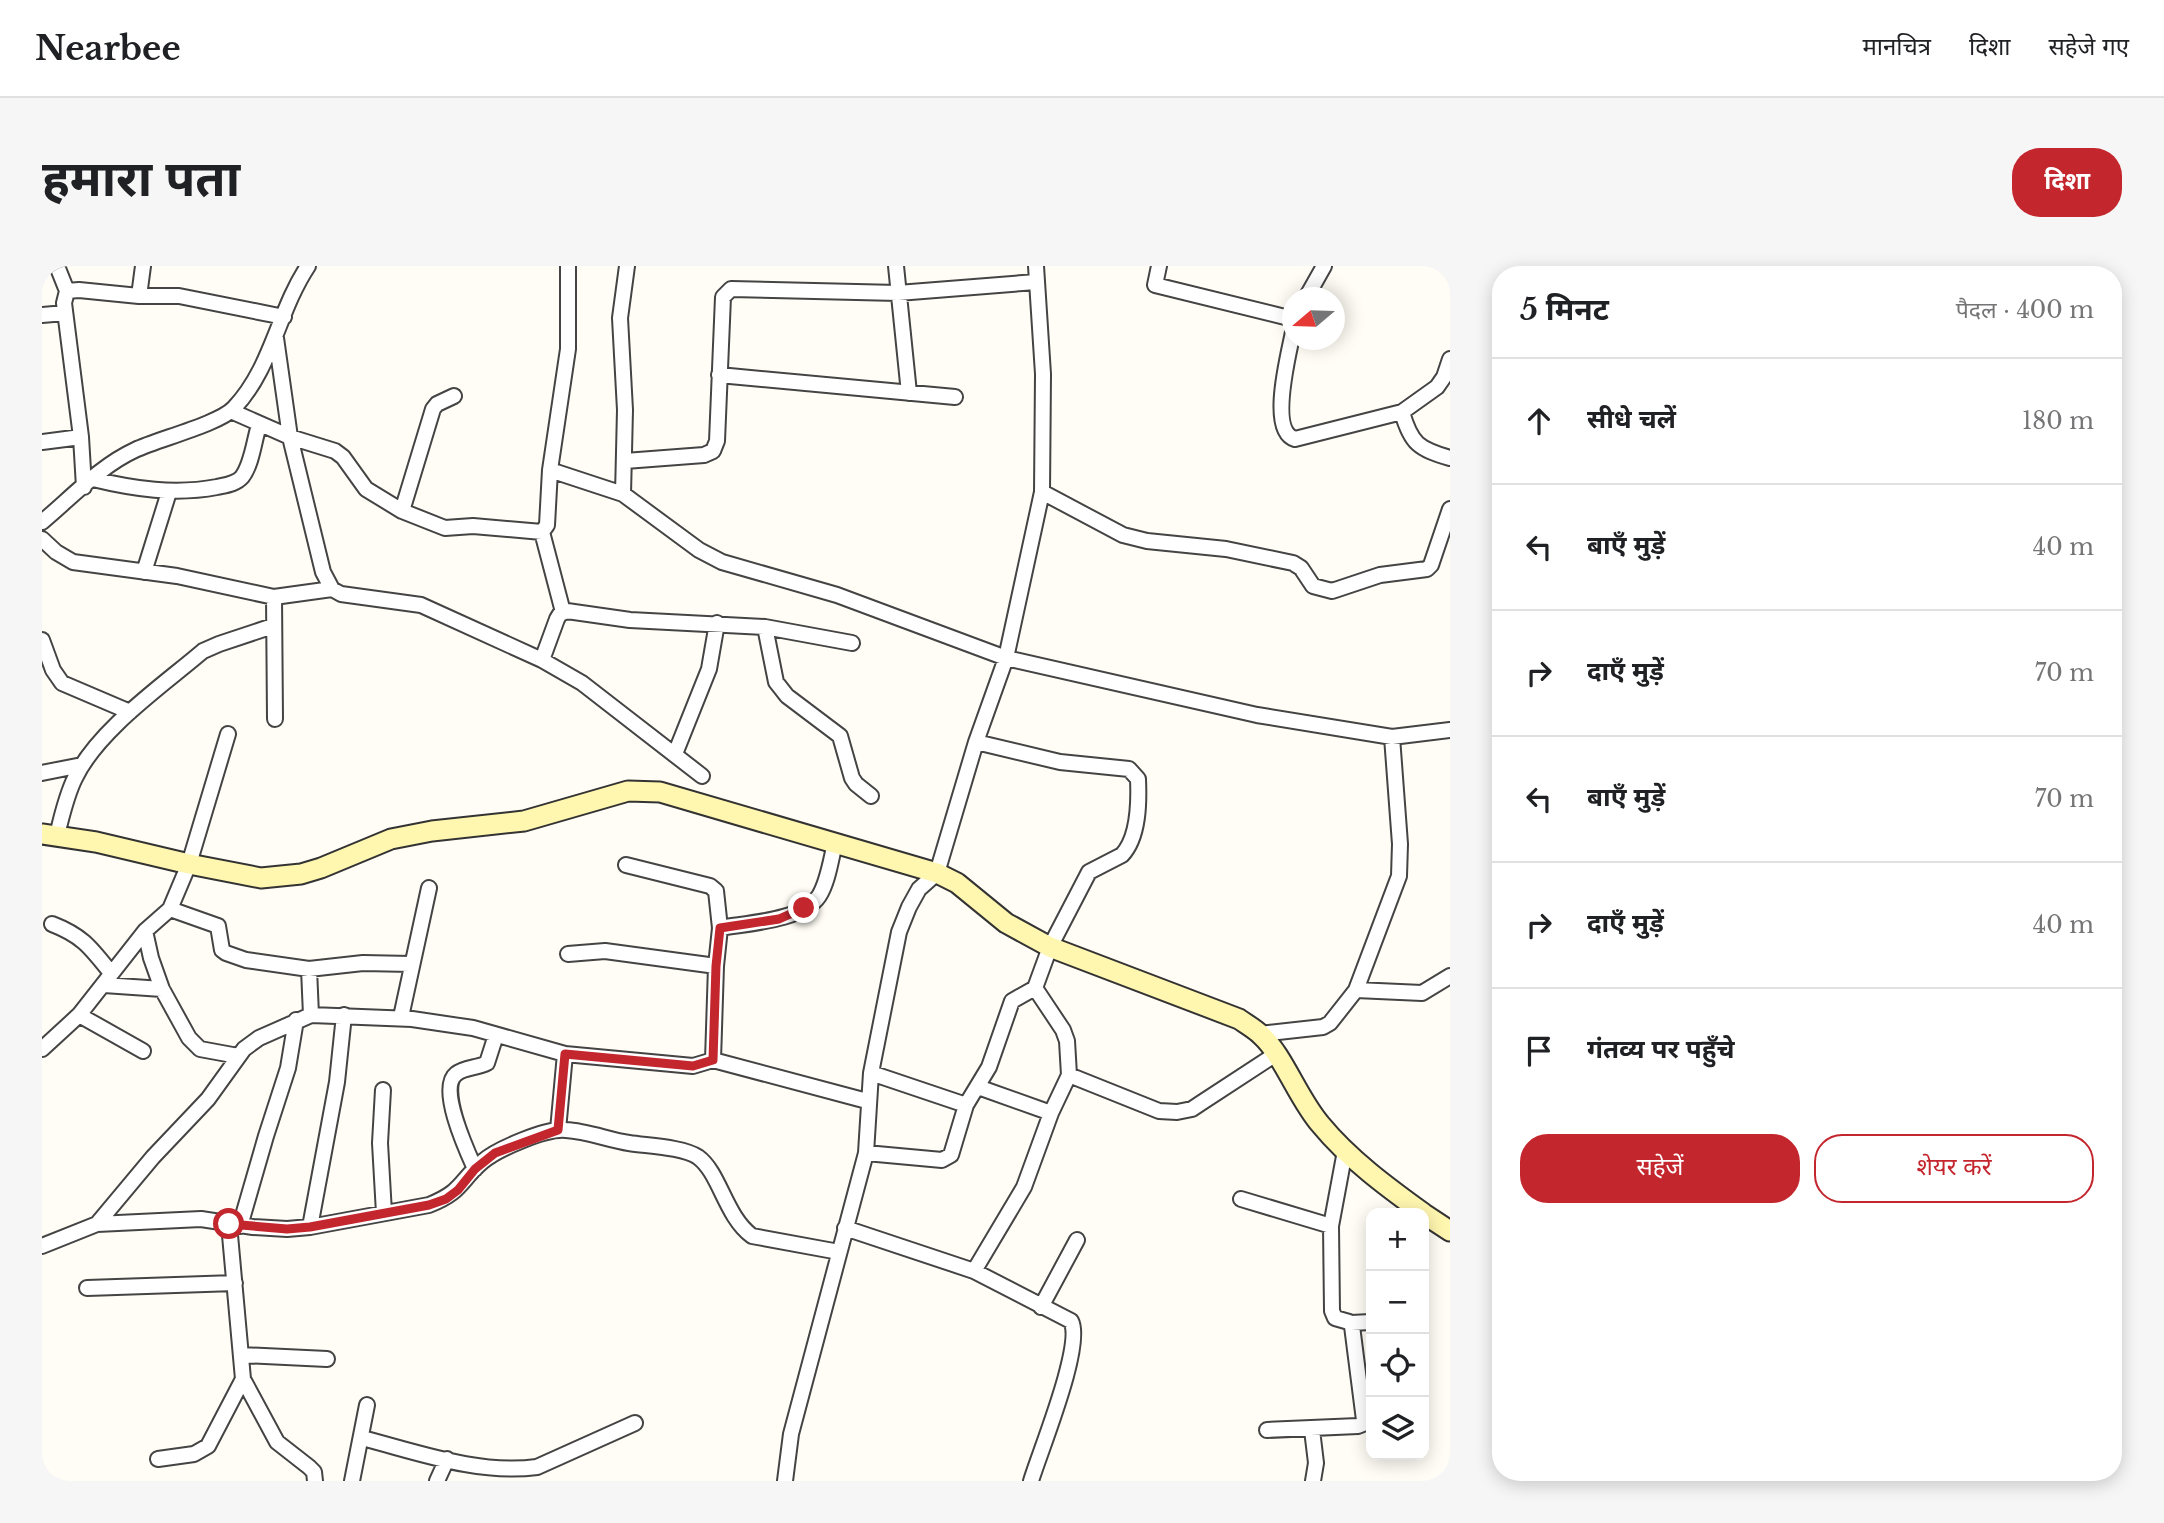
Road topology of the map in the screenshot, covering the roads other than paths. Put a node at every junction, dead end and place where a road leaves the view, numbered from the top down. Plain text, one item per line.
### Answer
1 (57, 266) edge
2 (143, 266) edge
3 (568, 266) edge
4 (626, 266) edge
5 (896, 266) edge
6 (1036, 266) edge
7 (1159, 266) edge
8 (1324, 266) edge
9 (306, 267) edge
10 (1036, 282) junction
11 (1313, 287) edge
12 (67, 291) junction
13 (898, 293) junction
14 (139, 296) junction
15 (65, 313) junction
16 (42, 315) edge
17 (1282, 316) edge
18 (284, 317) junction
19 (276, 338) junction
20 (1290, 350) edge
21 (1450, 359) edge
22 (719, 375) junction
23 (909, 393) junction
24 (454, 397) dead end
25 (955, 397) dead end
26 (232, 411) junction
27 (1402, 412) junction
28 (259, 425) junction
29 (81, 437) junction
30 (290, 437) junction
31 (42, 442) edge
32 (1450, 458) edge
33 (625, 461) junction
34 (550, 470) junction
35 (88, 483) junction
36 (169, 492) junction
37 (1042, 492) junction
38 (623, 494) junction
39 (1450, 509) edge
40 (402, 511) junction
41 (42, 522) edge
42 (542, 533) junction
43 (42, 538) edge
44 (144, 572) junction
45 (332, 589) junction
46 (274, 597) junction
47 (563, 612) junction
48 (717, 623) junction
49 (273, 626) junction
50 (765, 627) junction
51 (42, 640) edge
52 (852, 643) dead end
53 (1006, 658) junction
54 (542, 660) junction
55 (48, 670) edge
56 (130, 712) junction
57 (275, 719) dead end
58 (1450, 730) edge
59 (228, 734) dead end
60 (1392, 737) junction
61 (976, 742) junction
62 (676, 754) junction
63 (82, 765) junction
64 (42, 774) edge
65 (702, 776) dead end
66 (871, 796) dead end
67 (50, 835) edge
68 (835, 843) junction
69 (189, 864) junction
70 (626, 865) dead end
71 (937, 873) junction
72 (429, 888) dead end
73 (170, 909) junction
74 (52, 924) dead end
75 (720, 928) junction
76 (145, 931) junction
77 (1050, 947) junction
78 (568, 954) dead end
79 (411, 964) junction
80 (716, 966) junction
81 (309, 969) junction
82 (1450, 976) edge
83 (108, 979) junction
84 (1035, 988) junction
85 (162, 989) junction
86 (1356, 990) junction
87 (79, 1015) junction
88 (311, 1015) junction
89 (344, 1015) junction
90 (401, 1017) junction
91 (296, 1020) junction
92 (1260, 1034) junction
93 (496, 1035) junction
94 (42, 1049) edge
95 (143, 1051) dead end
96 (565, 1054) junction
97 (1276, 1054) junction
98 (238, 1056) junction
99 (713, 1060) junction
100 (871, 1073) junction
101 (1069, 1075) junction
102 (978, 1087) junction
103 (383, 1090) dead end
104 (867, 1101) junction
105 (965, 1105) junction
106 (1051, 1114) junction
107 (558, 1130) junction
108 (1345, 1151) junction
109 (866, 1153) junction
110 (475, 1169) junction
111 (1241, 1199) dead end
112 (1417, 1208) edge
113 (384, 1213) junction
114 (1429, 1217) edge
115 (97, 1224) junction
116 (234, 1225) junction
117 (1331, 1226) junction
118 (310, 1227) junction
119 (845, 1228) junction
120 (1450, 1231) edge
121 (1077, 1240) dead end
122 (42, 1246) edge
123 (839, 1252) junction
124 (974, 1271) junction
125 (234, 1283) junction
126 (87, 1288) dead end
127 (1041, 1307) junction
128 (1366, 1322) edge
129 (1351, 1324) junction
130 (241, 1355) junction
131 (327, 1359) dead end
132 (243, 1378) junction
133 (367, 1405) dead end
134 (635, 1423) dead end
135 (1267, 1430) dead end
136 (1312, 1430) junction
137 (362, 1438) junction
138 (158, 1459) dead end
139 (447, 1459) junction
140 (315, 1481) edge
141 (352, 1481) edge
142 (438, 1481) edge
143 (785, 1481) edge
144 (1031, 1481) edge
145 (1313, 1481) edge

1 - 12 street
2 - 14 street
3 - 34 street
4 - 33 street
5 - 13 street
6 - 10 street
7 - 17 street
8 - 11 street
9 - 18 street
10 - 13 street
10 - 37 street
12 - 14 street
12 - 15 street
13 - 22 street
13 - 23 street
14 - 18 street
15 - 16 street
15 - 29 street
18 - 19 street
19 - 26 street
19 - 30 street
20 - 27 street
21 - 27 street
22 - 23 street
22 - 33 street
23 - 25 street
24 - 40 street
26 - 28 street
26 - 35 street
27 - 32 street
28 - 30 street
28 - 36 street
29 - 31 street
29 - 35 street
30 - 40 street
30 - 45 street
33 - 38 street
34 - 38 street
34 - 42 street
35 - 36 street
35 - 41 street
36 - 44 street
37 - 39 street
37 - 53 street
38 - 53 street
40 - 42 street
42 - 47 street
43 - 44 street
44 - 46 street
45 - 46 street
45 - 54 street
46 - 49 street
47 - 48 street
47 - 54 street
48 - 50 street
48 - 62 street
49 - 56 street
49 - 57 street
50 - 52 street
50 - 66 street
51 - 55 street
53 - 60 street
53 - 61 street
54 - 62 street
55 - 56 street
56 - 63 street
58 - 60 street
59 - 69 street
60 - 86 street
61 - 71 street
61 - 77 street
62 - 65 street
63 - 64 street
63 - 67 street
67 - 69 street
68 - 69 street
68 - 71 street
68 - 75 street
69 - 73 street
70 - 75 street
71 - 77 street
71 - 100 street
72 - 79 street
73 - 76 street
73 - 81 street
74 - 83 street
75 - 80 street
76 - 83 street
76 - 85 street
77 - 84 street
77 - 92 street
78 - 80 street
79 - 81 street
79 - 90 street
80 - 99 street
81 - 88 street
82 - 86 street
83 - 85 street
83 - 87 street
84 - 101 street
84 - 102 street
85 - 98 street
86 - 92 street
87 - 94 street
87 - 95 street
88 - 89 street
88 - 91 street
89 - 90 street
89 - 118 street
90 - 93 street
91 - 98 street
91 - 116 street
92 - 97 street
93 - 96 street
93 - 110 street
96 - 99 street
96 - 107 street
97 - 101 street
97 - 108 street
98 - 115 street
99 - 104 street
100 - 104 street
100 - 105 street
101 - 106 street
102 - 105 street
102 - 106 street
103 - 113 street
104 - 109 street
105 - 109 street
106 - 124 street
107 - 110 street
107 - 123 street
108 - 112 street
108 - 117 street
109 - 119 street
110 - 113 street
111 - 117 street
113 - 118 street
114 - 120 street
115 - 116 street
115 - 122 street
116 - 118 street
116 - 125 street
117 - 129 street
119 - 123 street
119 - 124 street
121 - 127 street
123 - 143 street
124 - 127 street
125 - 126 street
125 - 130 street
127 - 144 street
128 - 129 street
129 - 136 street
130 - 131 street
130 - 132 street
132 - 138 street
132 - 140 street
133 - 137 street
134 - 139 street
135 - 136 street
136 - 145 street
137 - 139 street
137 - 141 street
139 - 142 street

